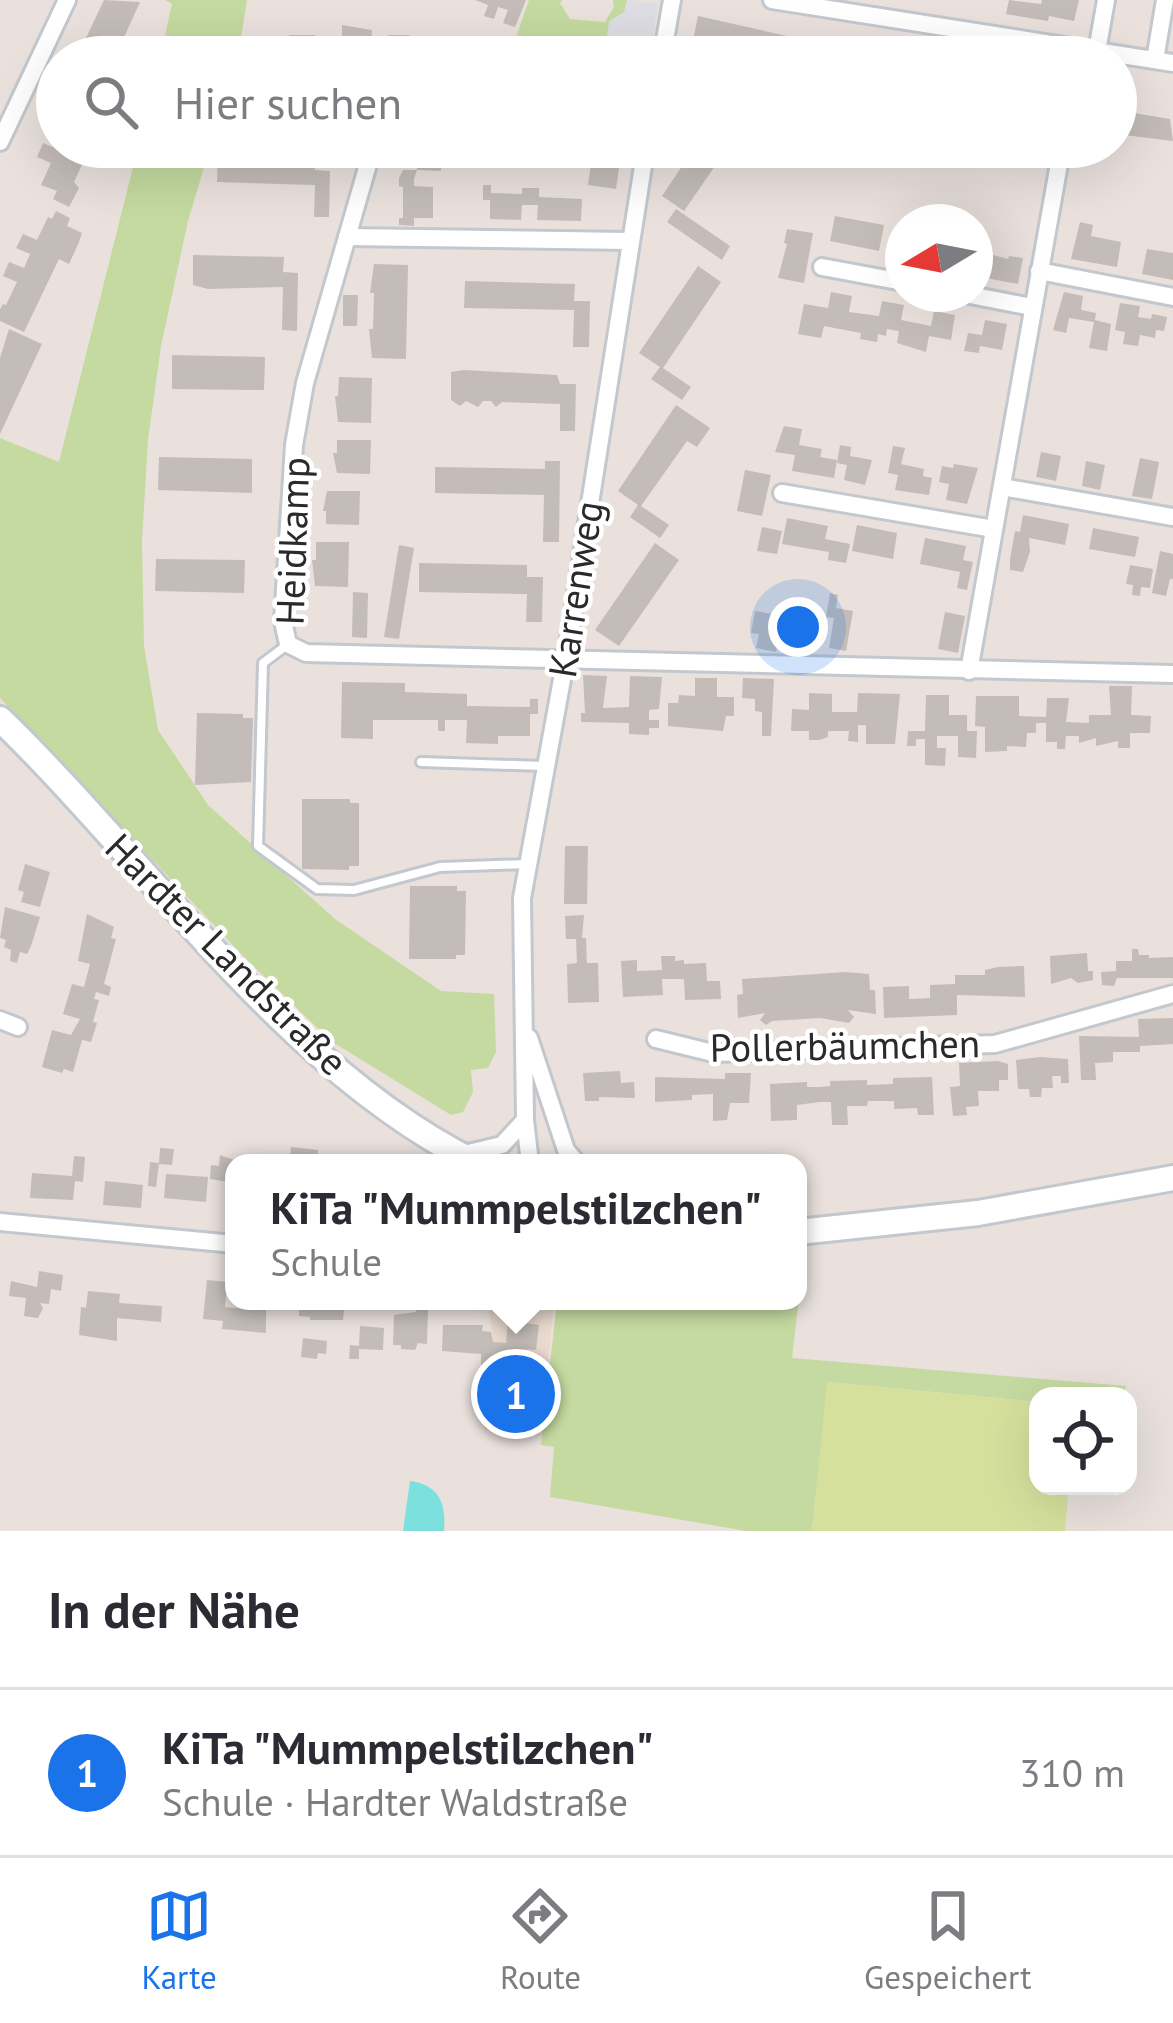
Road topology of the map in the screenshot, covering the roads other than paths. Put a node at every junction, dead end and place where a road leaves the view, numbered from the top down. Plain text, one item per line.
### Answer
1 (67, 0) edge
2 (672, 0) edge
3 (772, 0) edge
4 (1106, 0) edge
5 (1165, 0) edge
6 (50, 36) edge
7 (666, 36) edge
8 (988, 36) edge
9 (1091, 36) edge
10 (1164, 61) edge
11 (36, 66) edge
12 (0, 142) edge
13 (367, 168) edge
14 (642, 168) edge
15 (1057, 168) edge
16 (346, 236) junction
17 (629, 241) junction
18 (821, 266) dead end
19 (1040, 271) junction
20 (885, 278) edge
21 (1173, 297) edge
22 (993, 299) edge
23 (1032, 307) junction
24 (1001, 487) junction
25 (782, 493) dead end
26 (1173, 517) edge
27 (994, 529) junction
28 (288, 644) junction
29 (565, 662) junction
30 (969, 671) junction
31 (1173, 674) edge
32 (0, 718) edge
33 (11, 739) edge
34 (421, 762) dead end
35 (544, 766) junction
36 (527, 864) junction
37 (1173, 994) edge
38 (526, 1032) junction
39 (656, 1039) dead end
40 (526, 1120) junction
41 (457, 1154) edge
42 (480, 1154) edge
43 (529, 1154) edge
44 (566, 1154) edge
45 (1173, 1178) edge
46 (0, 1222) edge
47 (807, 1231) edge
48 (225, 1243) edge

1 - 6 street
2 - 7 street
3 - 8 street
4 - 9 street
5 - 10 street
11 - 12 street
13 - 16 street, Heidkamp
14 - 17 street, Karrenweg
15 - 19 street
16 - 17 street
16 - 28 street, Heidkamp
17 - 29 street, Karrenweg
18 - 20 street
19 - 21 street
19 - 23 street
22 - 23 street
23 - 24 street
24 - 26 street
24 - 27 street
25 - 27 street
27 - 30 street
28 - 29 street, Heidkamp
28 - 36 lane
29 - 30 street, Heidkamp
29 - 35 street, Karrenweg
30 - 31 street, Heidkamp
32 - 33 main road, Hardter Landstraße
33 - 41 main road, Hardter Landstraße
34 - 35 lane
35 - 36 street, Karrenweg
36 - 38 street, Karrenweg
37 - 39 street, Pollerbäumchen
38 - 40 street, Karrenweg
38 - 44 street, Karrenweg
40 - 42 street
40 - 43 street, Karrenweg
45 - 47 main road
46 - 48 street

